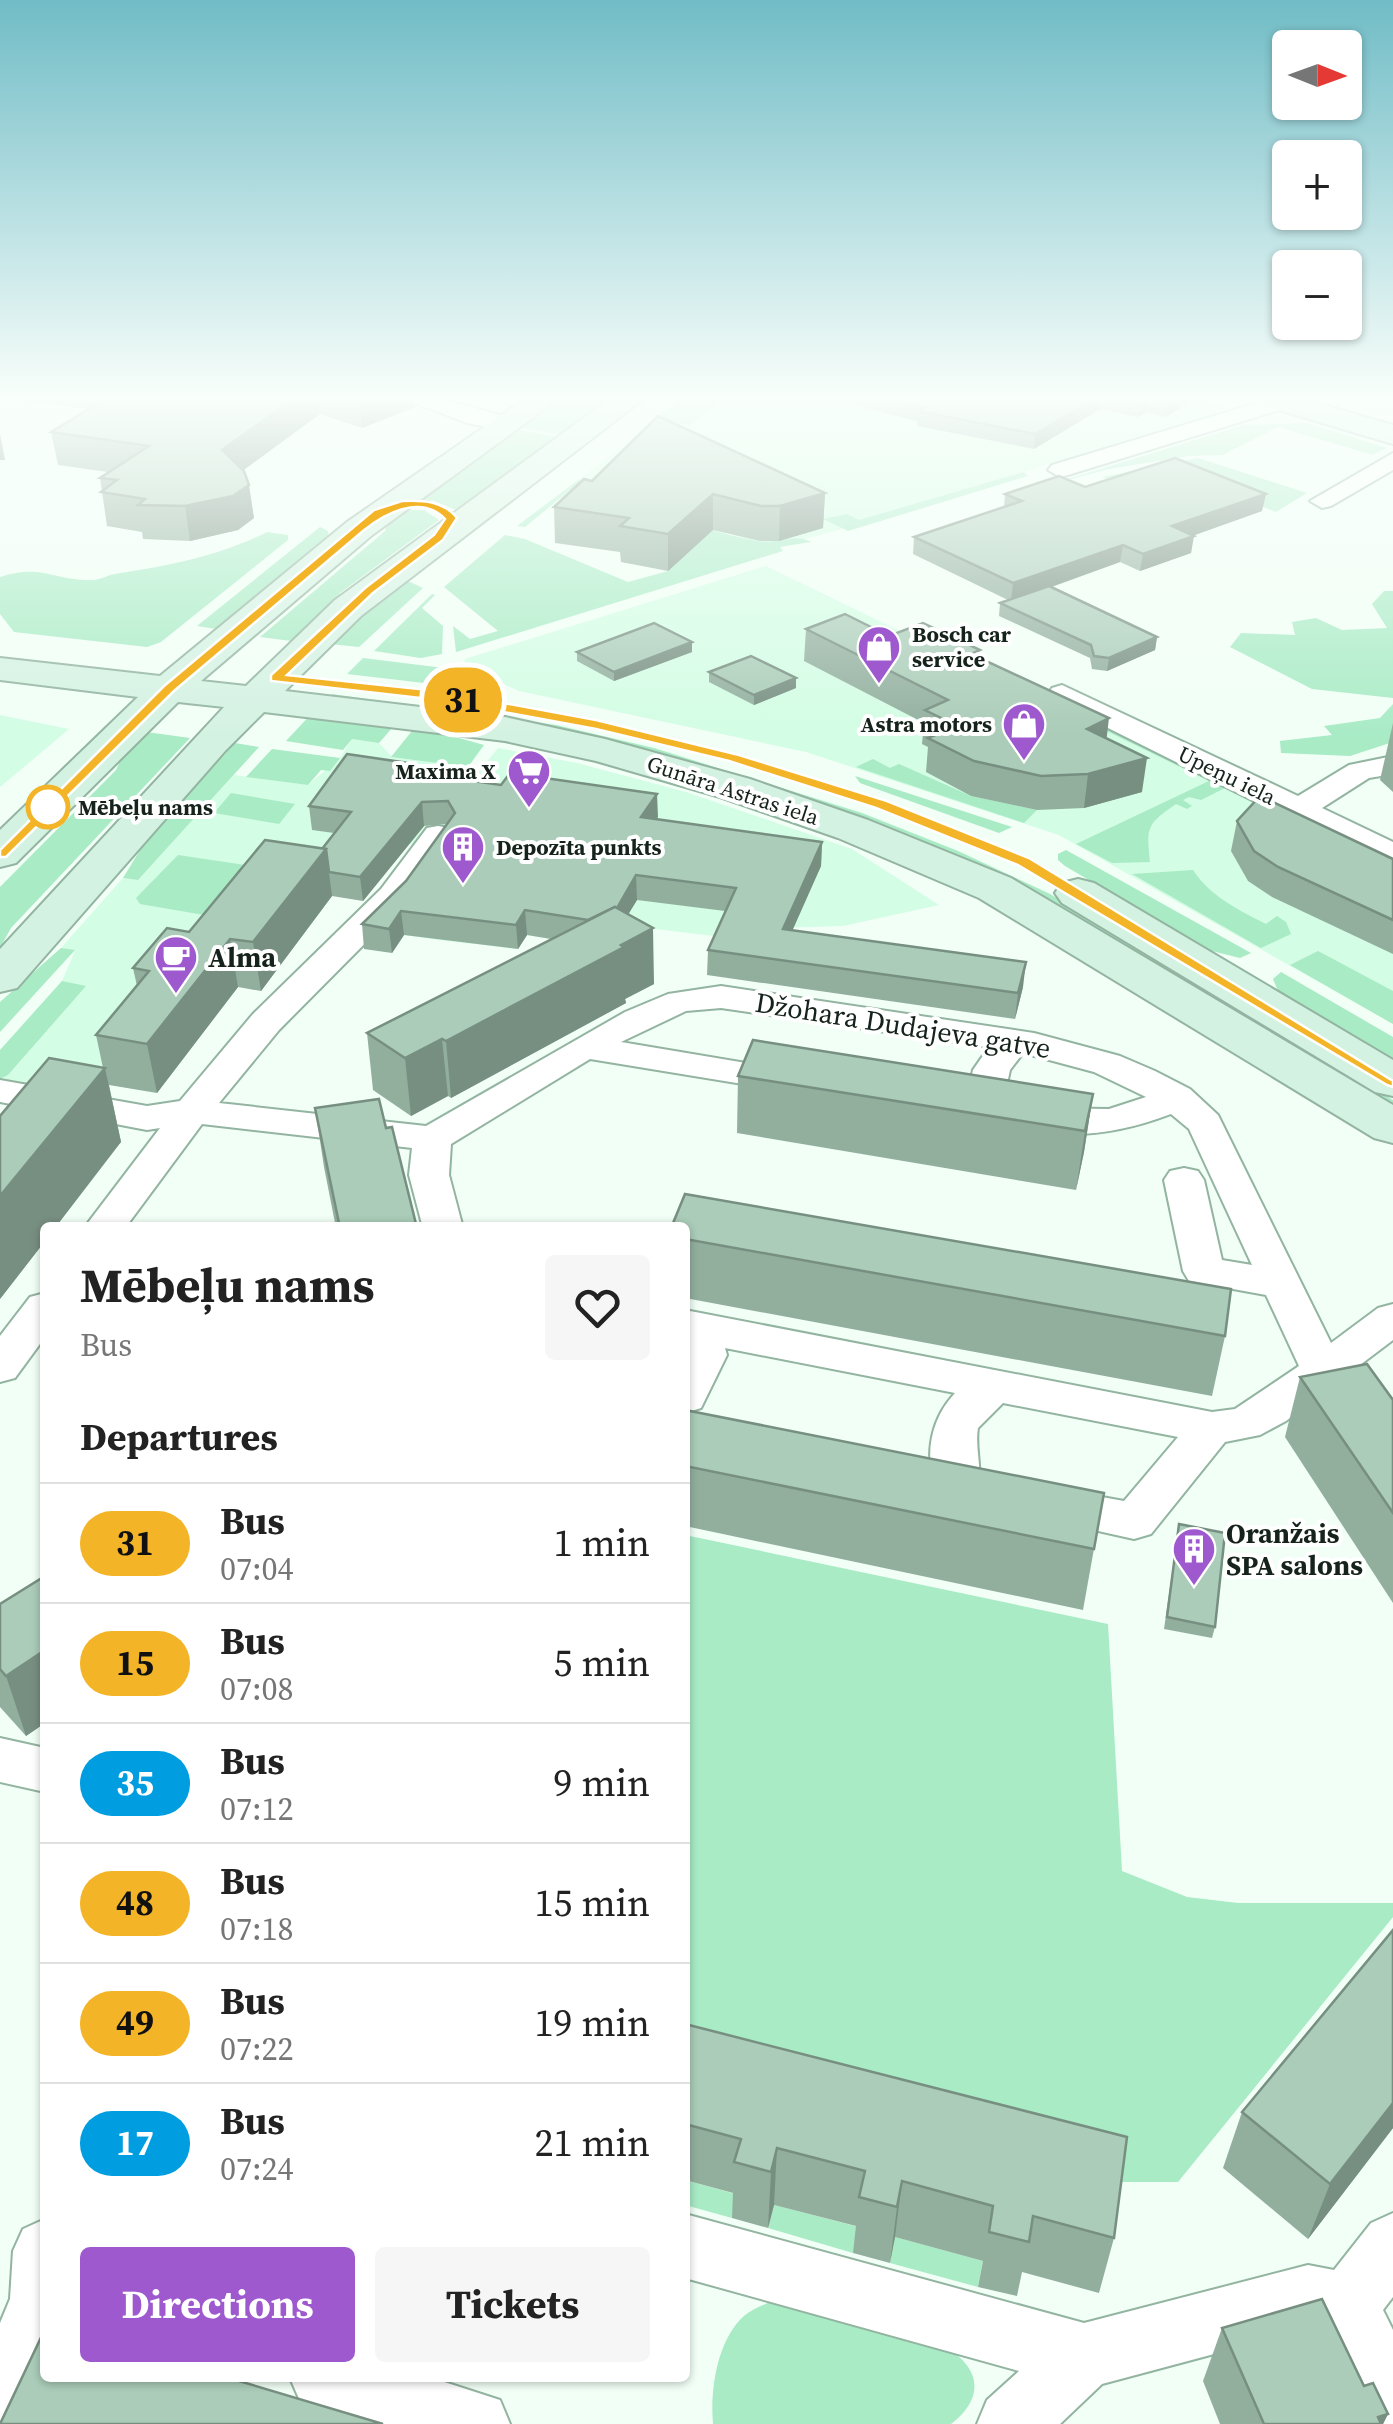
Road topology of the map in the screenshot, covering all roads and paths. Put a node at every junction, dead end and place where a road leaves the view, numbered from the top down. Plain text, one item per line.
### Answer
1 (381, 511) edge
2 (384, 511) edge
3 (442, 511) edge
4 (476, 511) edge
5 (378, 513) junction
6 (439, 538) junction
7 (0, 648) edge
8 (0, 669) edge
9 (181, 679) junction
10 (266, 688) junction
11 (1062, 694) edge
12 (90, 765) junction
13 (1393, 765) edge
14 (1297, 810) junction
15 (438, 835) edge
16 (0, 854) edge
17 (1393, 854) edge
18 (0, 875) edge
19 (0, 978) edge
20 (801, 1009) junction
21 (1016, 1040) junction
22 (589, 1048) junction
23 (779, 1079) junction
24 (1393, 1081) edge
25 (835, 1088) edge
26 (0, 1091) edge
27 (1177, 1097) junction
28 (947, 1106) edge
29 (192, 1110) junction
30 (1003, 1114) junction
31 (1393, 1127) edge
32 (432, 1139) junction
33 (1184, 1180) dead end
34 (108, 1222) edge
35 (441, 1222) edge
36 (1281, 1284) junction
37 (40, 1314) edge
38 (1393, 1318) edge
39 (693, 1327) edge
40 (0, 1367) edge
41 (1347, 1370) junction
42 (996, 1386) junction
43 (691, 1423) edge
44 (1212, 1428) junction
45 (0, 1760) edge
46 (40, 1769) edge
47 (1393, 2245) edge
48 (690, 2247) edge
49 (40, 2295) edge
50 (1347, 2304) junction
51 (1084, 2356) junction
52 (336, 2382) edge
53 (1393, 2400) edge
54 (0, 2402) edge
55 (476, 2424) edge
56 (1011, 2424) edge

1 - 5 main road
2 - 5 main road
3 - 6 main road
4 - 6 main road
5 - 9 main road
6 - 10 main road
7 - 9 main road, Gunāra Astras iela
8 - 9 main road, Gunāra Astras iela
9 - 10 main road, Gunāra Astras iela
9 - 12 main road
10 - 19 main road
10 - 24 main road, Gunāra Astras iela
10 - 31 main road, Gunāra Astras iela
11 - 14 street, Upeņu iela
12 - 16 main road
12 - 18 main road
13 - 14 street
14 - 17 street, Upeņu iela
15 - 29 street
20 - 21 street, Džohara Dudajeva gatve
20 - 22 street, Džohara Dudajeva gatve
20 - 23 street
21 - 27 street, Džohara Dudajeva gatve
21 - 30 street
22 - 23 street
22 - 32 street, Džohara Dudajeva gatve
23 - 25 street
26 - 29 street
27 - 30 street
27 - 36 street, Džohara Dudajeva gatve
28 - 30 street
29 - 32 street
29 - 34 street
32 - 35 street
33 - 36 street
36 - 41 street, Džohara Dudajeva gatve
37 - 40 street
38 - 41 street
39 - 42 street
39 - 43 street
41 - 44 street
42 - 44 street
42 - 44 street
45 - 46 street
47 - 50 street
48 - 51 street
49 - 54 street
50 - 51 street
50 - 53 street
51 - 56 street
52 - 55 street

